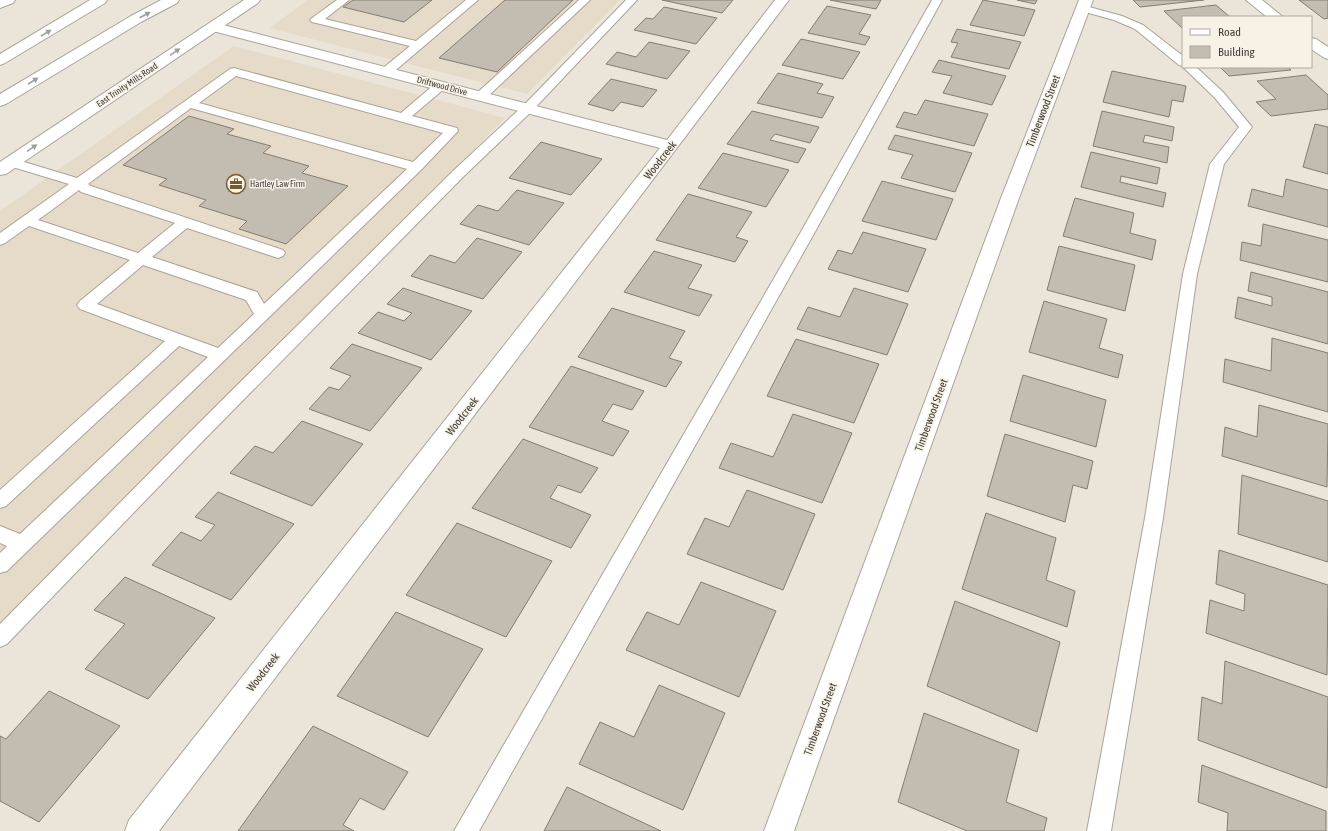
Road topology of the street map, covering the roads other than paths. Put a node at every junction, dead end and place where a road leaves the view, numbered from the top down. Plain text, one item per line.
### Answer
1 (8, 0) edge
2 (100, 0) edge
3 (172, 0) edge
4 (253, 0) edge
5 (344, 0) edge
6 (585, 0) edge
7 (632, 0) edge
8 (782, 0) edge
9 (938, 0) edge
10 (1253, 0) edge
11 (468, 1) edge
12 (0, 4) edge
13 (1084, 4) edge
14 (1275, 16) edge
15 (214, 26) junction
16 (1312, 43) edge
17 (418, 45) junction
18 (1328, 54) edge
19 (0, 60) edge
20 (1182, 61) edge
21 (1190, 68) edge
22 (386, 72) junction
23 (440, 86) junction
24 (481, 96) junction
25 (0, 101) edge
26 (189, 104) junction
27 (528, 108) junction
28 (403, 118) junction
29 (671, 146) junction
30 (6, 166) edge
31 (416, 167) junction
32 (78, 183) junction
33 (27, 221) junction
34 (185, 222) junction
35 (0, 240) edge
36 (278, 252) dead end
37 (140, 259) junction
38 (262, 315) junction
39 (177, 339) junction
40 (220, 355) junction
41 (0, 501) edge
42 (0, 534) edge
43 (22, 544) junction
44 (0, 565) edge
45 (0, 638) edge
46 (140, 831) edge
47 (466, 831) edge
48 (779, 831) edge
49 (1099, 831) edge

1 - 12 main road
19 -> 2 main road
25 -> 3 main road
4 - 15 main road, East Trinity Mills Road
5 - 17 lane
6 - 24 lane
7 - 27 lane
8 - 29 main road, Woodcreek
9 - 47 lane
10 - 14 main road
11 - 17 lane
13 - 20 lane
13 - 48 main road, Timberwood Street
15 - 22 main road, Driftwood Drive
30 -> 15 main road, East Trinity Mills Road
16 - 18 main road
17 - 22 lane
21 - 49 lane
22 - 23 main road, Driftwood Drive
23 - 24 main road, Driftwood Drive
23 - 28 lane
24 - 27 main road, Driftwood Drive
26 - 28 lane
26 - 31 lane
26 - 32 lane
27 - 29 main road, Driftwood Drive
27 - 45 lane
28 - 31 lane
29 - 46 main road, Woodcreek
30 - 32 lane
31 - 38 lane
32 - 33 lane
32 - 34 lane
33 - 35 lane
33 - 37 lane
34 - 36 lane
34 - 37 lane
37 - 38 lane
37 - 39 lane
38 - 40 lane
39 - 40 lane
39 - 41 lane
40 - 43 lane
42 - 43 lane
43 - 44 lane

